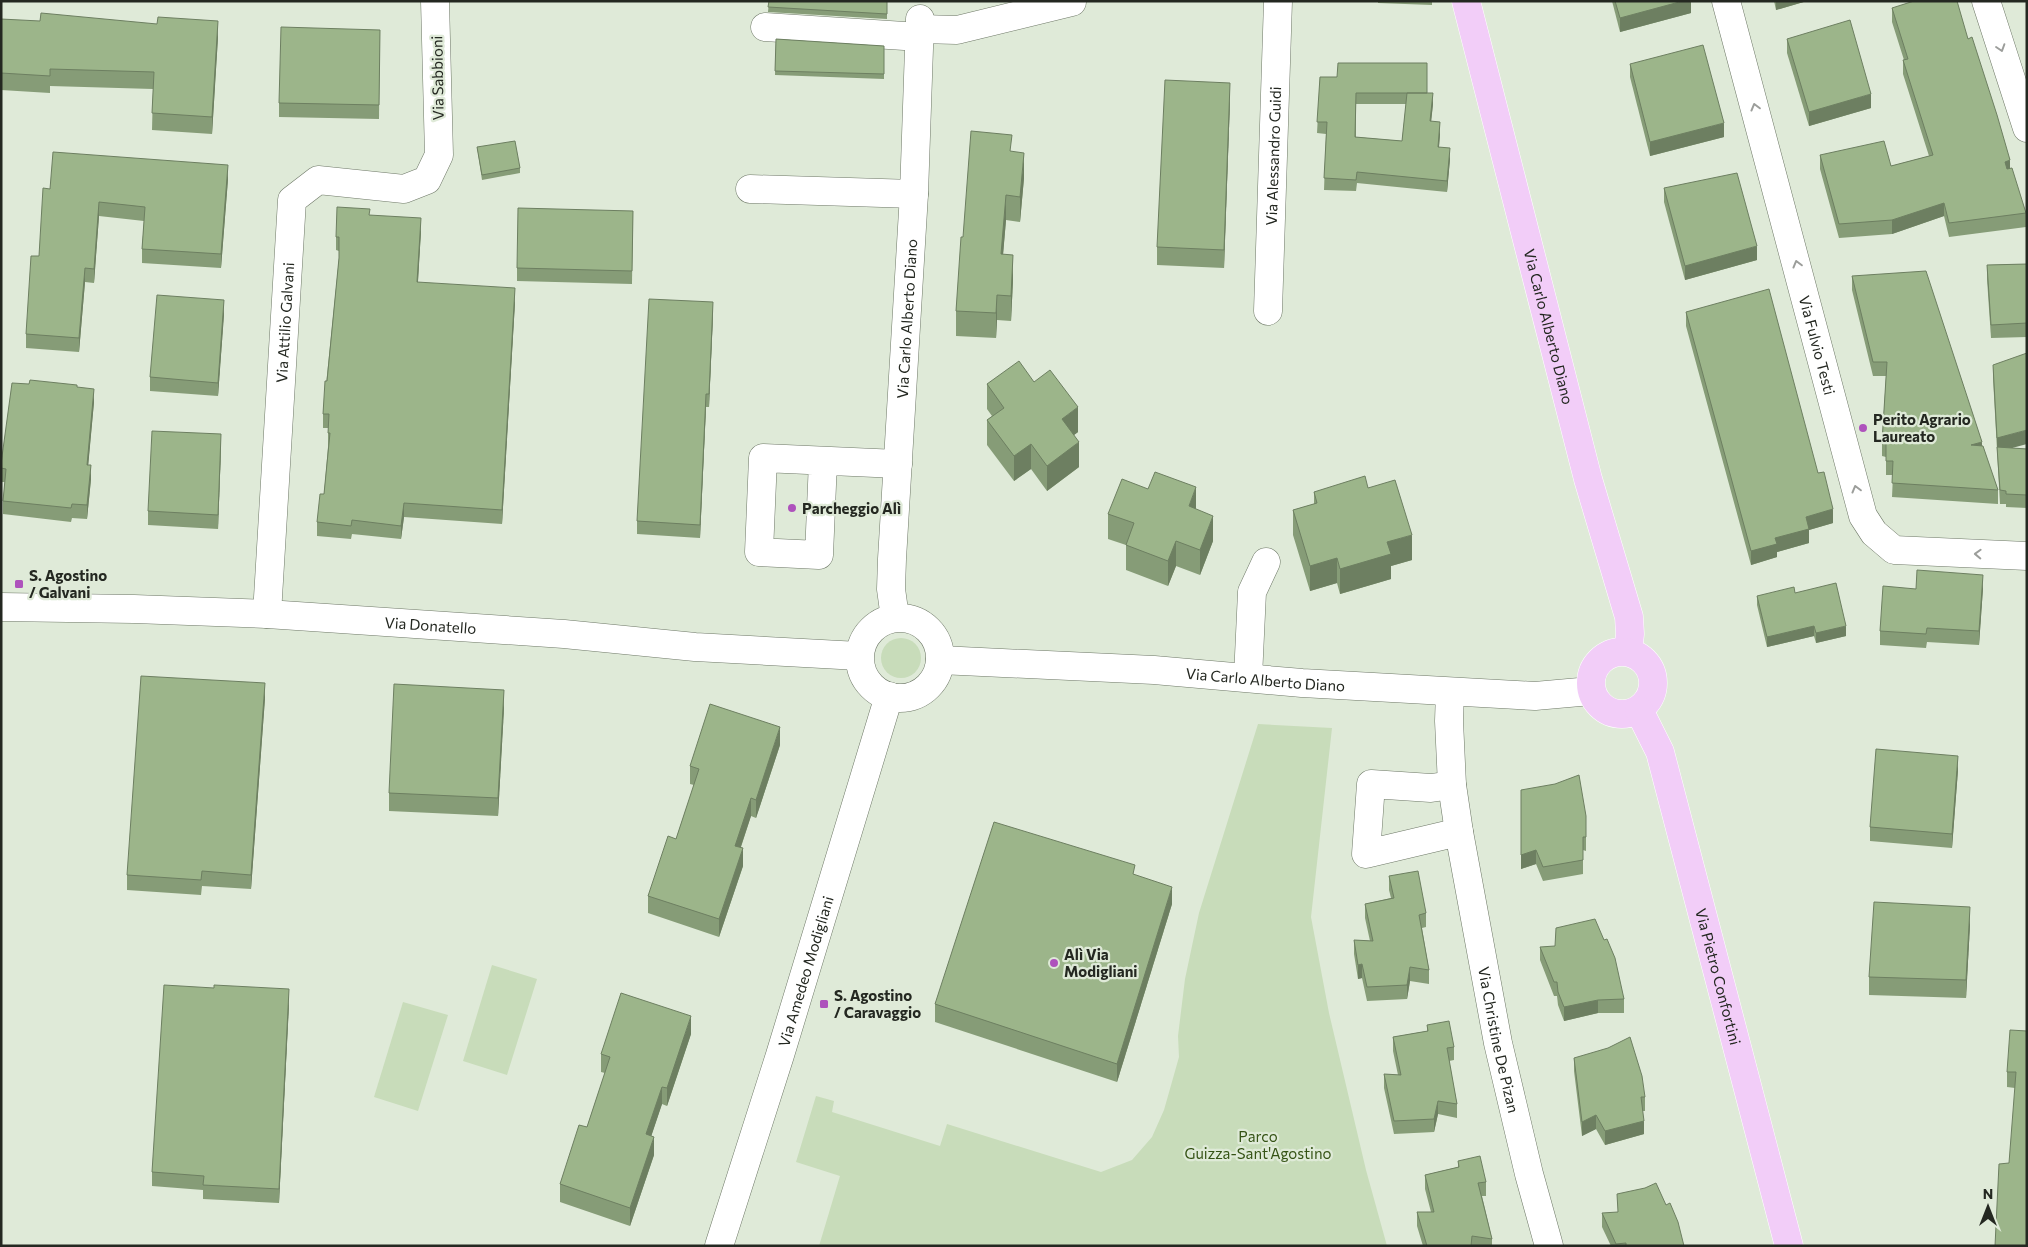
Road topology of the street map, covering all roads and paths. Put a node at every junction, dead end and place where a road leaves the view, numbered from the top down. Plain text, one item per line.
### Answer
1 (436, 1) edge
2 (1278, 1) edge
3 (1466, 1) edge
4 (1726, 1) edge
5 (1986, 1) edge
6 (1072, 2) edge
7 (765, 27) dead end
8 (920, 28) junction
9 (2027, 128) edge
10 (439, 155) joint
11 (750, 189) dead end
12 (914, 194) junction
13 (1268, 311) dead end
14 (823, 461) dead end
15 (898, 464) junction
16 (2027, 556) edge
17 (1266, 562) dead end
18 (1, 607) edge
19 (266, 614) junction
20 (895, 618) junction
21 (1628, 652) junction
22 (860, 656) junction
23 (940, 660) junction
24 (1248, 677) junction
25 (1591, 691) junction
26 (1450, 692) junction
27 (889, 696) junction
28 (1639, 710) junction
29 (1452, 785) junction
30 (1460, 832) junction
31 (719, 1246) edge
32 (1549, 1246) edge
33 (1789, 1246) edge

1 - 10 street, Via Sabbioni
2 - 13 street, Via Alessandro Guidi
3 - 21 main road, Via Carlo Alberto Diano
16 -> 4 street, Via Fulvio Testi
5 -> 9 street
6 - 8 street
7 - 8 street
8 - 12 street, Via Carlo Alberto Diano
10 - 19 street, Via Attilio Galvani
11 - 12 street
12 - 15 street, Via Carlo Alberto Diano
14 - 15 street
15 - 20 street, Via Carlo Alberto Diano
17 - 24 street
18 - 19 street, Via Donatello
19 - 22 street, Via Donatello
20 - 22 street
20 - 23 street
21 - 25 main road
21 - 28 main road
22 - 27 street
23 - 24 street, Via Carlo Alberto Diano
23 - 27 street
24 - 26 street, Via Carlo Alberto Diano
25 - 26 street, Via Carlo Alberto Diano
25 - 28 main road
26 - 29 street, Via Christine De Pizan
27 - 31 street, Via Amedeo Modigliani
28 - 33 main road, Via Pietro Confortini
29 - 30 street, Via Christine De Pizan
29 - 30 street
30 - 32 street, Via Christine De Pizan

